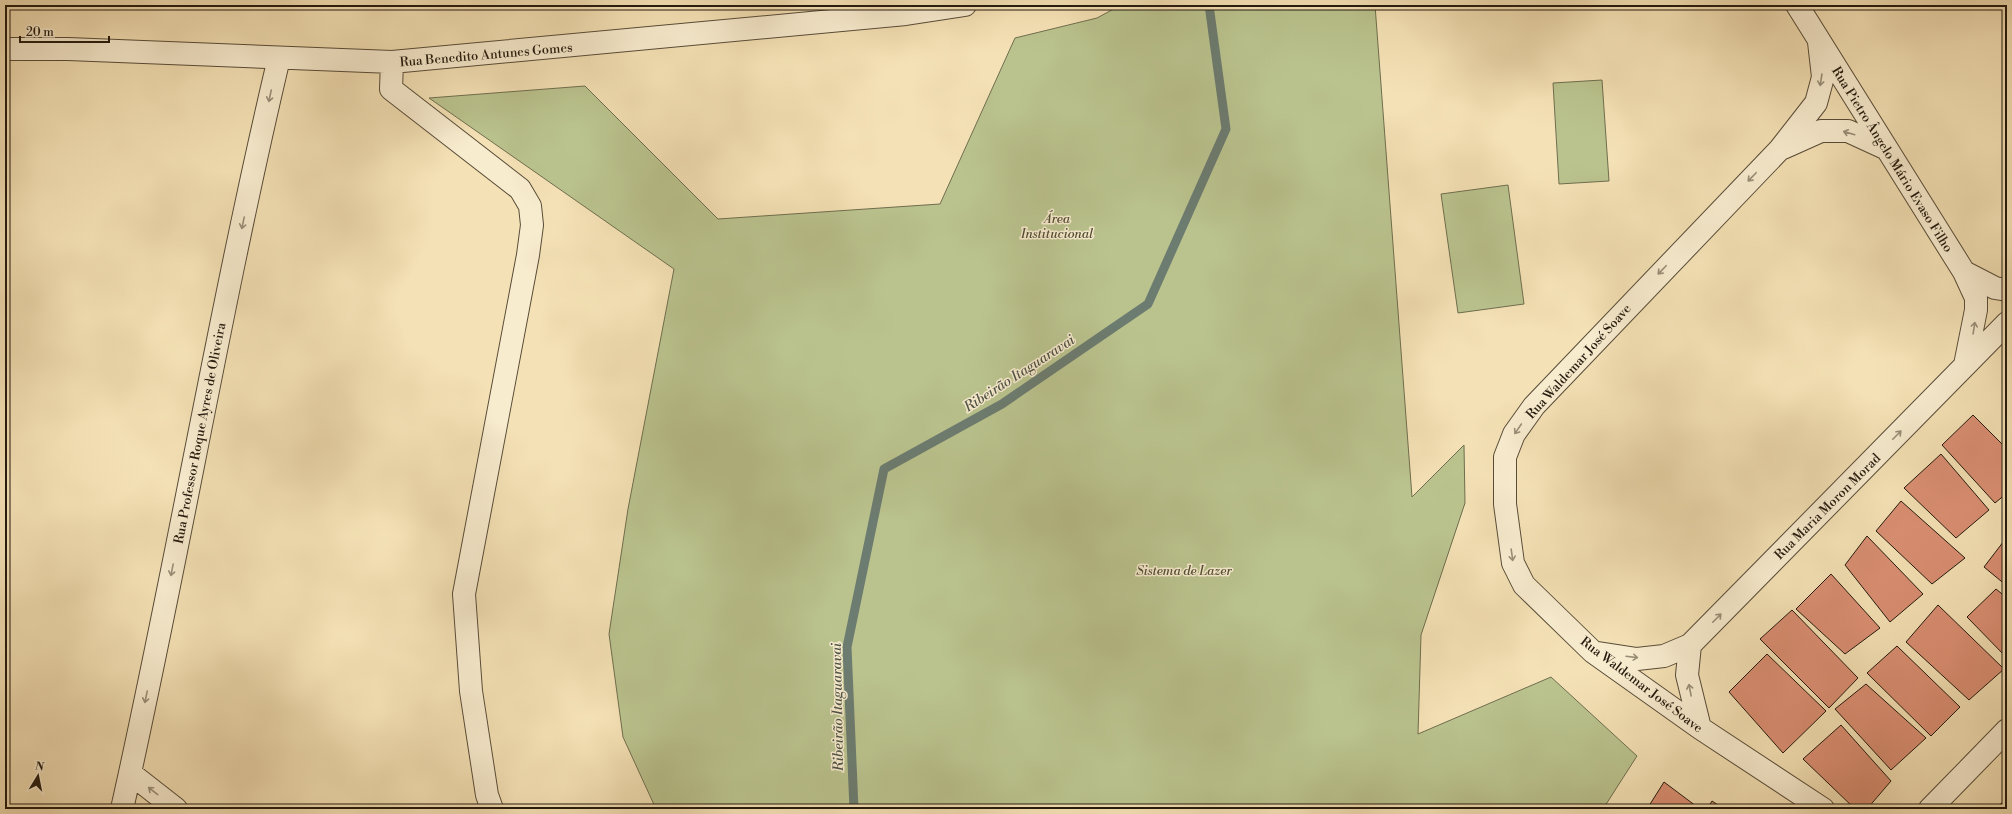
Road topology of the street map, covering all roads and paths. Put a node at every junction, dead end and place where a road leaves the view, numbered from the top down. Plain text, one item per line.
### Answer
1 (965, 5) edge
2 (1796, 5) edge
3 (1819, 42) junction
4 (5, 49) edge
5 (279, 58) junction
6 (392, 62) junction
7 (1885, 148) junction
8 (1780, 149) junction
9 (1964, 272) junction
10 (2007, 290) edge
11 (2007, 323) edge
12 (1965, 366) junction
13 (1690, 645) junction
14 (1593, 652) junction
15 (1700, 728) junction
16 (2007, 730) edge
17 (130, 773) junction
18 (122, 809) edge
19 (176, 809) edge
20 (492, 809) edge
21 (1823, 809) edge
22 (1930, 809) edge

1 - 6 street, Rua Benedito Antunes Gomes
2 - 3 street, Rua Pietro Ângelo Mário Evaso Filho
3 - 7 street, Rua Pietro Ângelo Mário Evaso Filho
3 -> 8 street, Rua Waldemar José Soave
4 - 5 street, Rua Benedito Antunes Gomes
5 - 6 street, Rua Benedito Antunes Gomes
5 -> 17 street, Rua Professor Roque Ayres de Oliveira
6 - 20 street
7 -> 8 street, Rua Waldemar José Soave
7 - 9 street, Rua Pietro Ângelo Mário Evaso Filho
8 -> 14 street, Rua Waldemar José Soave
9 - 10 street, Rua Pietro Ângelo Mário Evaso Filho
12 -> 9 street
11 - 12 street, Rua Maria Moron Morad
13 -> 12 street, Rua Maria Moron Morad
14 -> 13 street, Rua Maria Moron Morad
15 -> 13 street
14 - 15 street, Rua Waldemar José Soave
15 - 21 street, Rua Waldemar José Soave
16 - 22 street
17 - 18 street, Rua Professor Roque Ayres de Oliveira
19 -> 17 street

